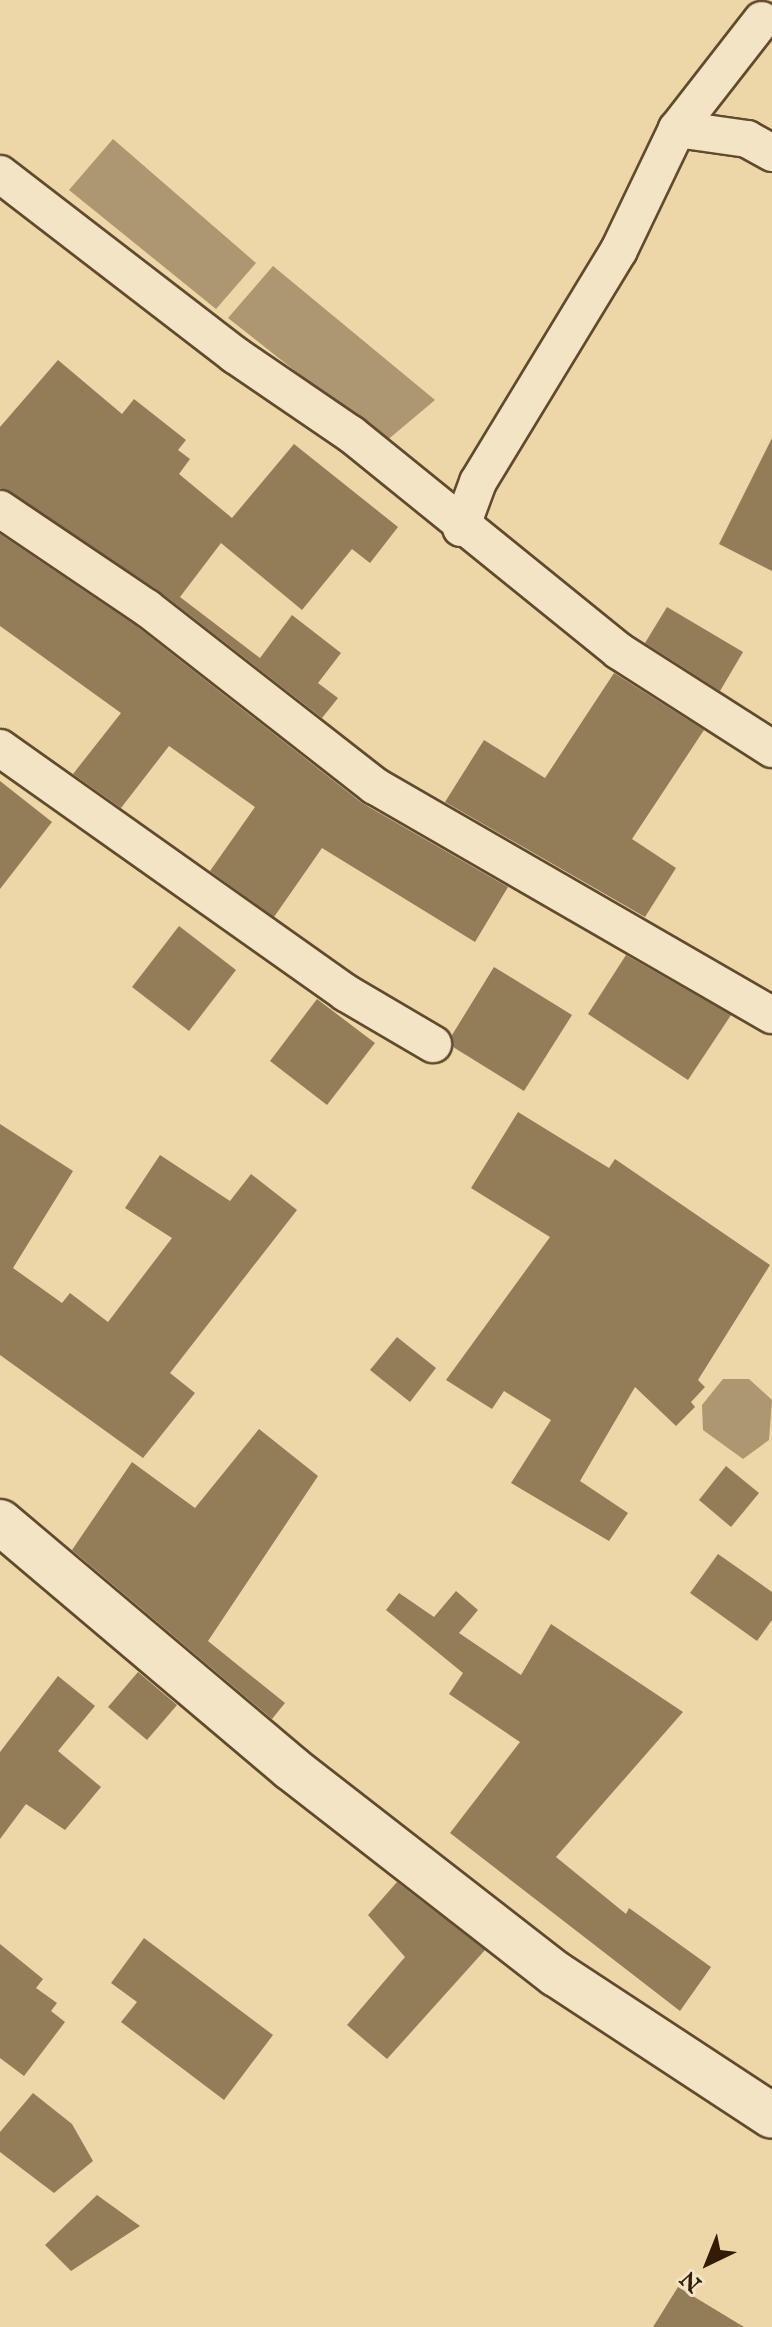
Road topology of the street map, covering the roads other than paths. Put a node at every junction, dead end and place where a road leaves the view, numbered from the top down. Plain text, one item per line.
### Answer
1 (762, 20) dead end
2 (677, 129) junction
3 (772, 153) edge
4 (0, 174) edge
5 (0, 509) edge
6 (461, 528) junction
7 (0, 748) edge
8 (772, 749) edge
9 (772, 1015) edge
10 (433, 1044) dead end
11 (0, 1522) edge
12 (772, 2116) edge

1 - 2 street
2 - 3 street
2 - 6 street
4 - 6 street
5 - 9 street
6 - 8 street
7 - 10 street
11 - 12 street

